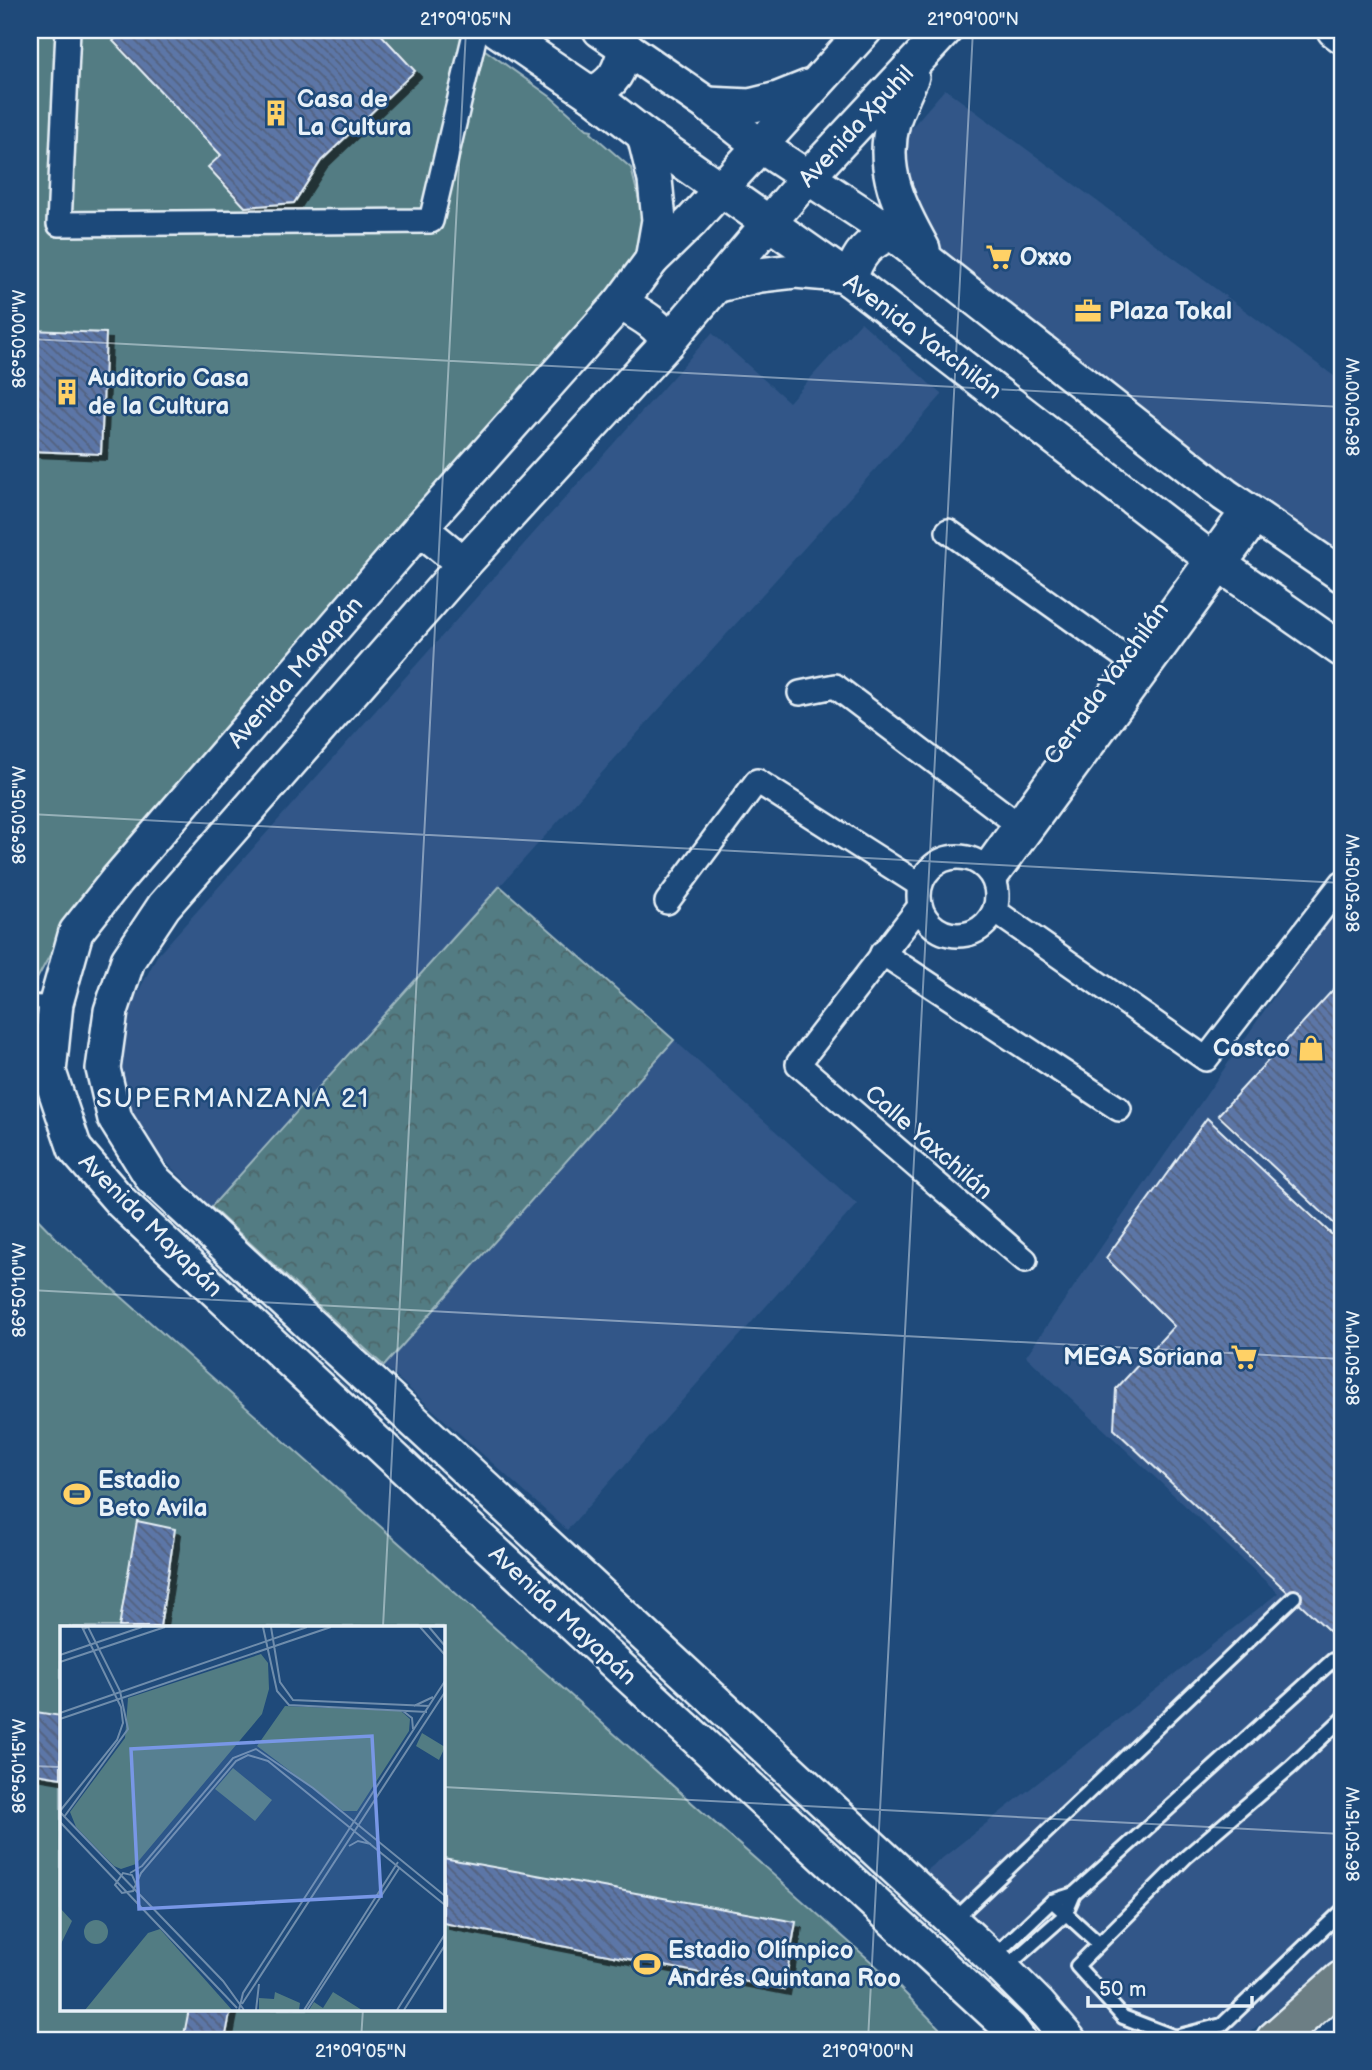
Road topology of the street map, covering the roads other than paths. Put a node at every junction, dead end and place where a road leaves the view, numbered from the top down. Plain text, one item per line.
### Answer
1 (68, 30) edge
2 (476, 30) edge
3 (496, 30) edge
4 (865, 30) edge
5 (945, 30) edge
6 (1334, 30) edge
7 (1342, 36) edge
8 (613, 38) edge
9 (919, 59) junction
10 (817, 83) junction
11 (591, 94) junction
12 (707, 104) junction
13 (644, 135) junction
14 (759, 145) junction
15 (807, 178) junction
16 (721, 188) junction
17 (769, 224) junction
18 (892, 233) junction
19 (652, 260) junction
20 (933, 266) junction
21 (847, 277) junction
22 (715, 286) junction
23 (620, 303) junction
24 (667, 342) junction
25 (1252, 513) junction
26 (420, 528) junction
27 (948, 531) dead end
28 (1216, 562) junction
29 (464, 564) junction
30 (1342, 575) edge
31 (1342, 650) edge
32 (1132, 662) junction
33 (800, 693) dead end
34 (1016, 823) junction
35 (990, 872) junction
36 (1342, 883) edge
37 (920, 895) junction
38 (667, 902) dead end
39 (995, 911) junction
40 (882, 953) junction
41 (43, 1003) edge
42 (1119, 1109) dead end
43 (1025, 1260) dead end
44 (597, 1593) junction
45 (1293, 1597) dead end
46 (571, 1622) junction
47 (1342, 1669) edge
48 (1342, 1718) edge
49 (1074, 1894) junction
50 (1052, 1901) junction
51 (1342, 1911) edge
52 (1066, 1915) junction
53 (951, 1923) junction
54 (1098, 1943) junction
55 (997, 1964) junction
56 (1342, 1980) edge
57 (1067, 2039) edge
58 (1019, 2040) edge
59 (1275, 2040) edge

1 - 2 street
3 - 11 street, Avenida Yaxchilán
4 - 10 street
5 - 9 street, Avenida Xpuhil
6 - 7 street
8 - 11 street
8 - 12 street
9 - 15 street, Avenida Xpuhil
9 - 20 street
10 - 12 street
10 - 14 street
11 - 13 street, Avenida Yaxchilán
12 - 14 street
13 - 16 street, Avenida Yaxchilán
13 - 19 street
14 - 15 street
14 - 16 street
15 - 17 street, Avenida Xpuhil
15 - 18 street
16 - 17 street, Avenida Yaxchilán
16 - 19 street, Avenida Mayapán
17 - 21 street, Avenida Yaxchilán
17 - 22 street, Avenida Mayapán
18 - 20 street
18 - 21 street
19 - 23 street, Avenida Mayapán
20 - 25 street
21 - 22 street
21 - 28 street, Avenida Yaxchilán
22 - 24 street, Avenida Mayapán
23 - 24 street
23 - 26 street, Avenida Mayapán
24 - 29 street, Avenida Mayapán
25 - 28 street, Cerrada Yaxchilán
25 - 30 street
26 - 29 street
26 - 41 street, Avenida Mayapán
27 - 32 street
28 - 31 street, Avenida Yaxchilán
28 - 32 street, Cerrada Yaxchilán
28 - 35 street, Cerrada Yaxchilán
29 - 44 street, Avenida Mayapán
32 - 34 street, Cerrada Yaxchilán
33 - 34 street
34 - 35 street, Cerrada Yaxchilán
35 - 37 street
35 - 39 street
36 - 39 street
37 - 38 street
37 - 39 street
37 - 40 street
40 - 42 street
40 - 43 street, Calle Yaxchilán
41 - 46 street, Avenida Mayapán
44 - 46 street
44 - 53 street, Avenida Mayapán
45 - 53 lane
46 - 58 street, Avenida Mayapán
47 - 49 lane
48 - 54 lane
49 - 50 lane
49 - 52 lane
50 - 52 lane
50 - 55 lane
51 - 54 lane
52 - 54 lane
52 - 55 lane
53 - 55 street, Avenida Mayapán
55 - 57 street, Avenida Mayapán
56 - 59 main road

